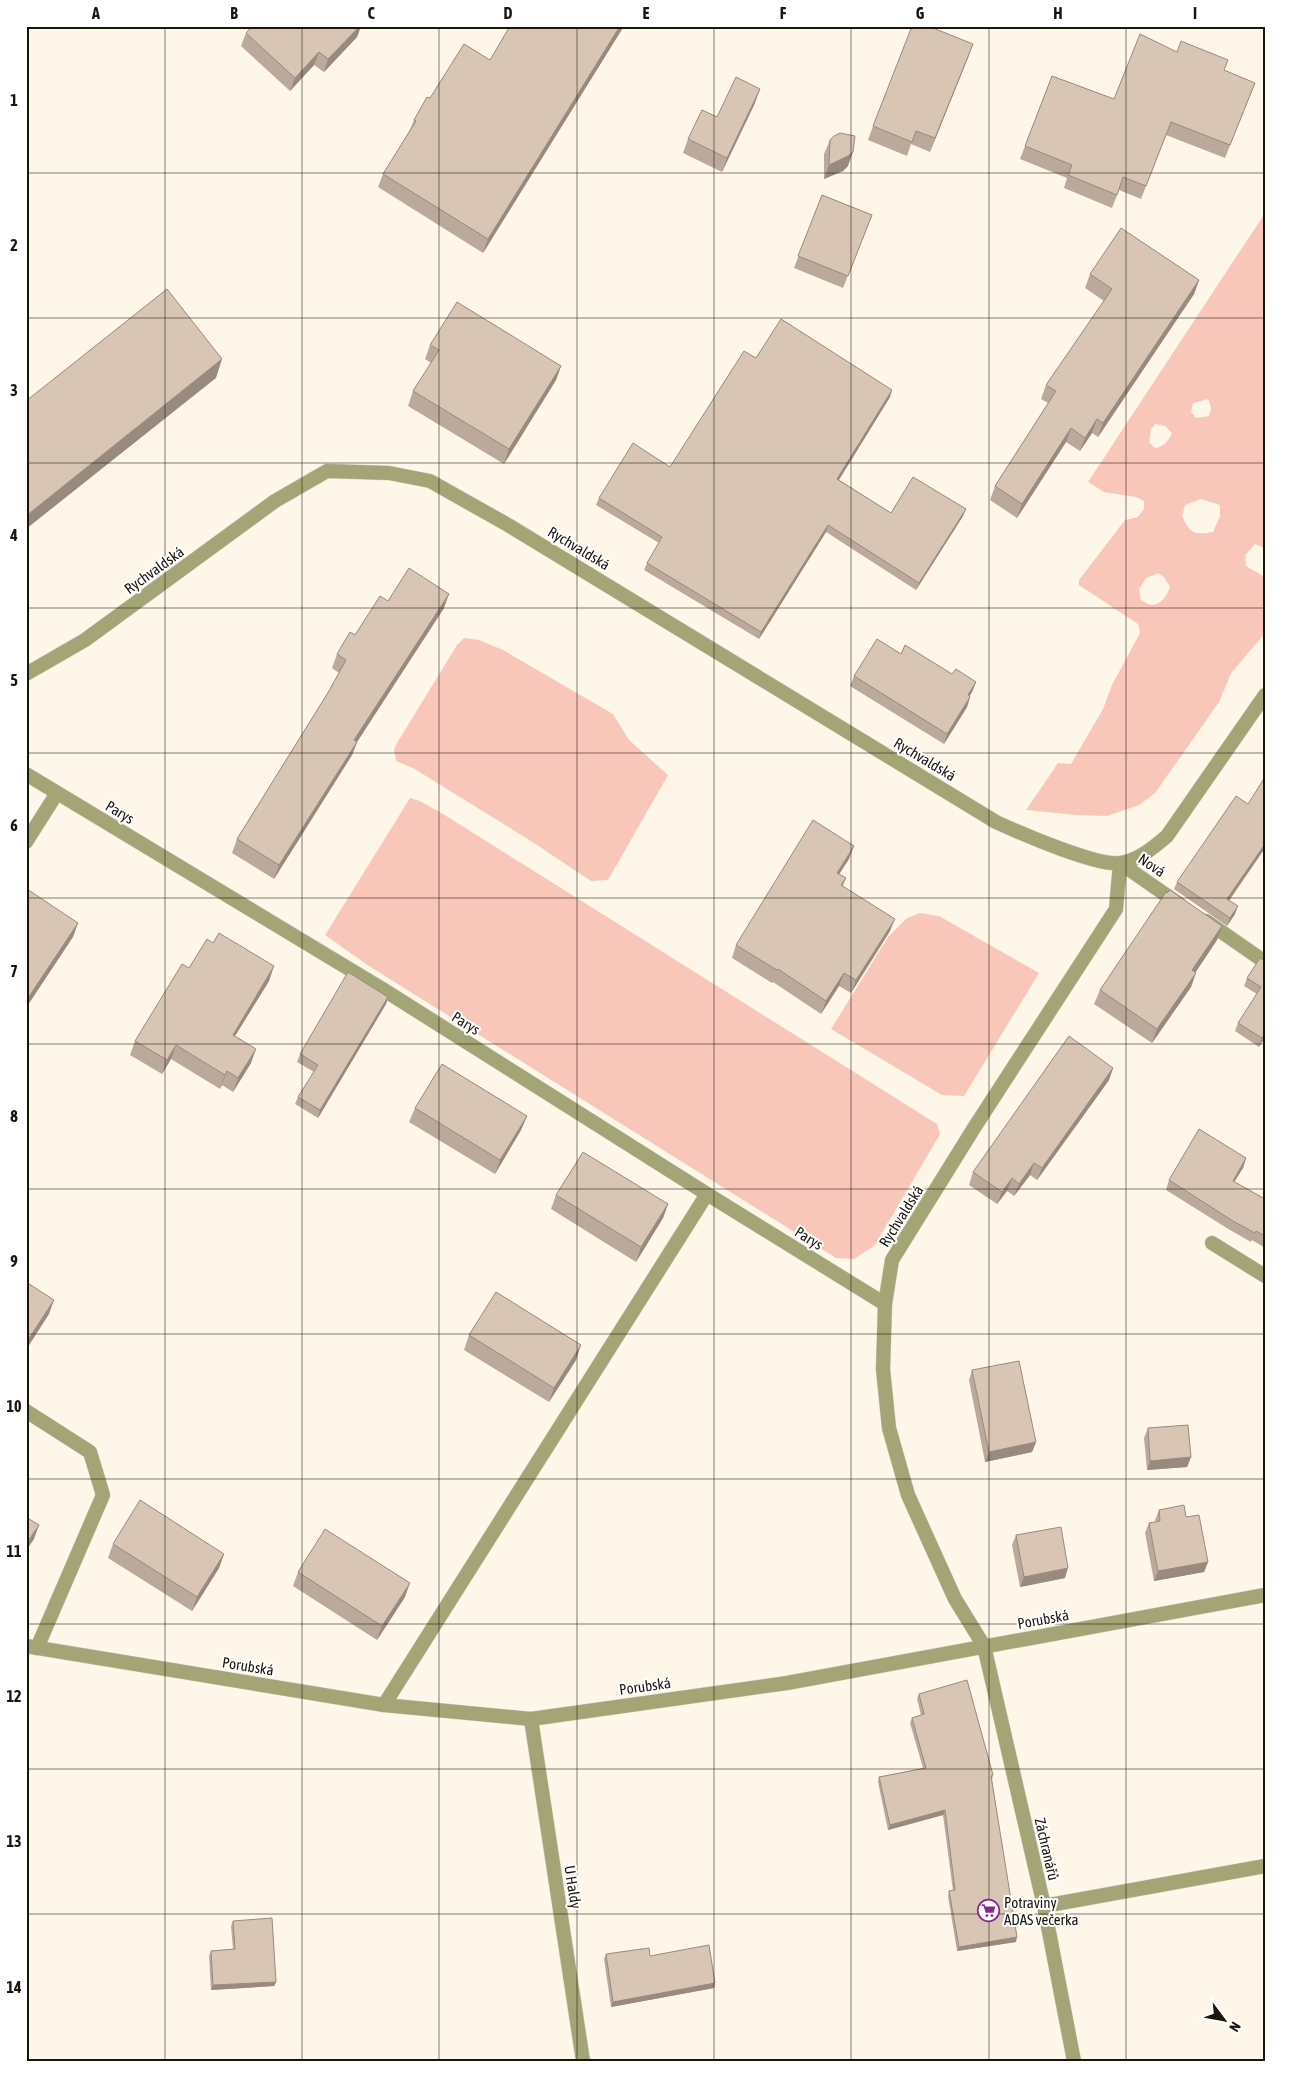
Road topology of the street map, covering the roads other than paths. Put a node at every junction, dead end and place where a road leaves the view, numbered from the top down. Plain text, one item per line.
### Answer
1 (26, 674) edge
2 (1265, 695) edge
3 (26, 774) edge
4 (57, 793) junction
5 (26, 842) edge
6 (1120, 863) junction
7 (1265, 962) edge
8 (707, 1194) junction
9 (1212, 1243) dead end
10 (1265, 1276) edge
11 (885, 1304) junction
12 (26, 1411) edge
13 (1265, 1595) edge
14 (984, 1646) junction
15 (32, 1647) edge
16 (384, 1705) junction
17 (531, 1718) junction
18 (1265, 1866) edge
19 (1044, 1906) junction
20 (583, 2061) edge
21 (1074, 2061) edge

1 - 6 street, Rychvaldská
2 - 6 street, Rychvaldská
3 - 4 street, Parys
4 - 5 street
4 - 8 street, Parys
6 - 7 street, Nová
6 - 11 street, Rychvaldská
8 - 11 street, Parys
8 - 16 street
9 - 10 street
11 - 14 street, Rychvaldská
12 - 15 street
13 - 14 street, Porubská
14 - 17 street, Porubská
14 - 19 street, Záchranářů
15 - 16 street, Porubská
16 - 17 street, Porubská
17 - 20 street, U Haldy
18 - 19 street
19 - 21 street, Záchranářů

